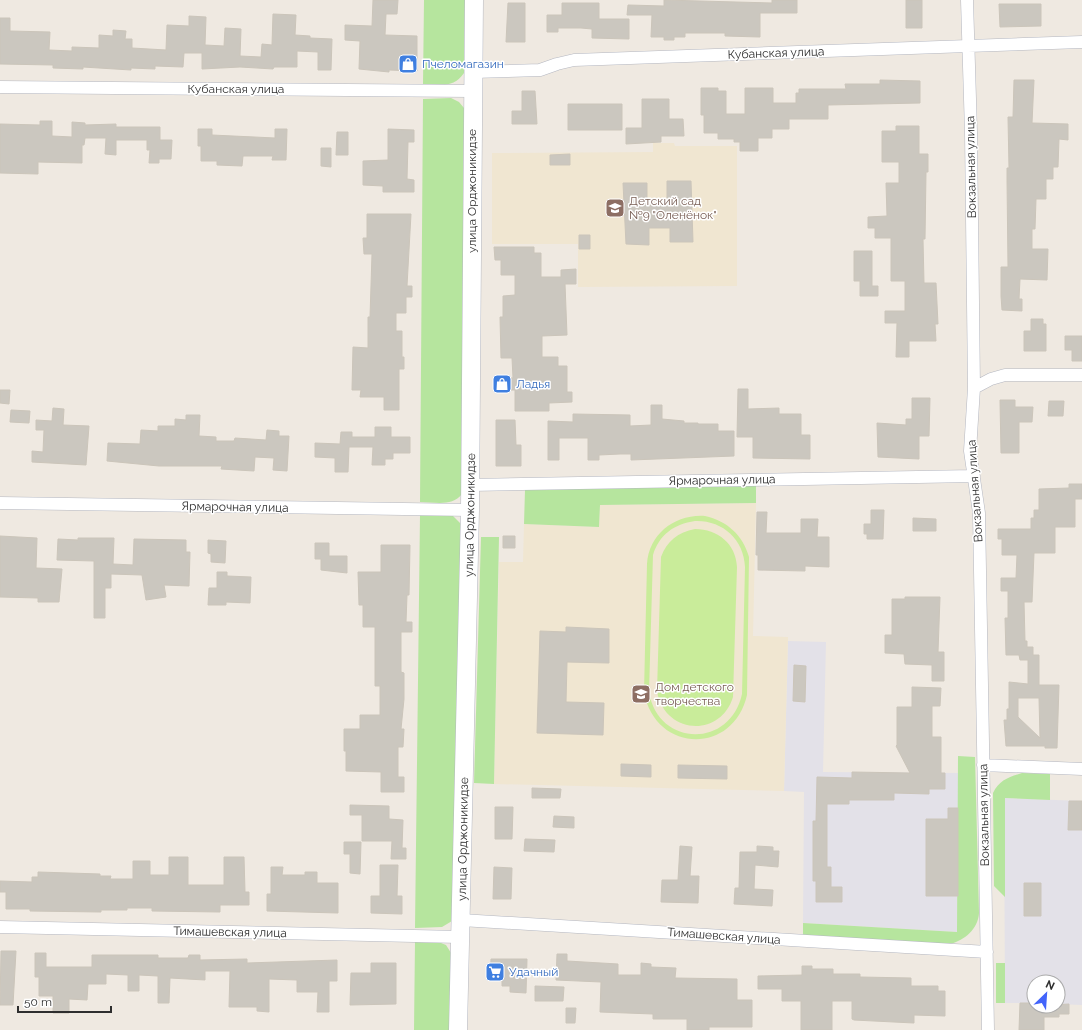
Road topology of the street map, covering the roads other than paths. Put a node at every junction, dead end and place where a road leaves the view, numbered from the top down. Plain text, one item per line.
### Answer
1 (474, 0) edge
2 (967, 0) edge
3 (1082, 42) edge
4 (968, 46) junction
5 (472, 72) junction
6 (0, 87) edge
7 (472, 91) junction
8 (1082, 376) edge
9 (974, 388) junction
10 (974, 476) junction
11 (471, 485) junction
12 (0, 503) edge
13 (470, 510) junction
14 (983, 765) junction
15 (1082, 769) edge
16 (0, 927) edge
17 (460, 929) junction
18 (987, 952) junction
19 (458, 1030) edge
20 (988, 1030) edge

1 - 5 main road, улица Орджоникидзе
2 - 4 street, Вокзальная улица
3 - 4 street, Кубанская улица
4 - 5 street, Кубанская улица
4 - 9 street, Вокзальная улица
5 - 7 main road, улица Орджоникидзе
6 - 7 street, Кубанская улица
7 - 11 main road, улица Орджоникидзе
8 - 9 street
9 - 10 street, Вокзальная улица
10 - 11 street, Ярмарочная улица
10 - 14 street, Вокзальная улица
11 - 13 main road, улица Орджоникидзе
12 - 13 street, Ярмарочная улица
13 - 17 main road, улица Орджоникидзе
14 - 15 street
14 - 18 street, Вокзальная улица
16 - 17 street, Тимашевская улица
17 - 18 street, Тимашевская улица
17 - 19 main road, улица Орджоникидзе
18 - 20 street, Вокзальная улица

